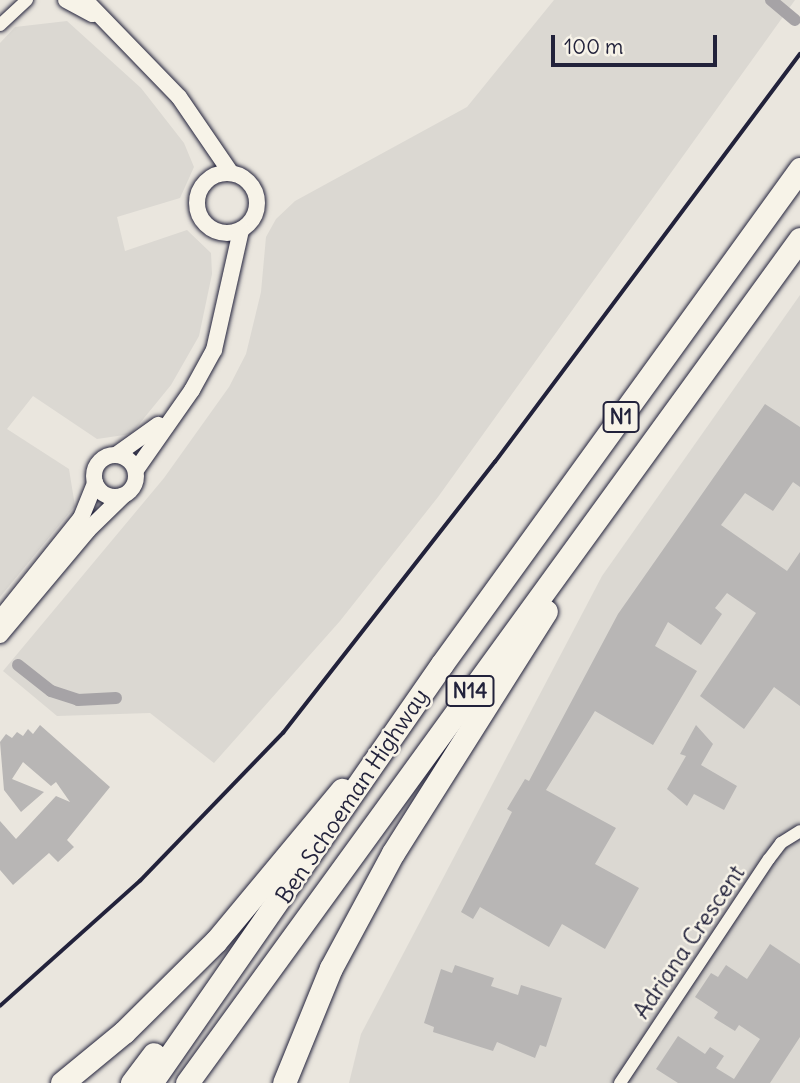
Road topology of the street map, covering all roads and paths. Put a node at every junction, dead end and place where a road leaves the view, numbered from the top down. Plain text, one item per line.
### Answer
1 (27, 0) edge
2 (66, 0) edge
3 (85, 0) edge
4 (97, 17) junction
5 (0, 24) edge
6 (210, 146) junction
7 (800, 169) edge
8 (231, 173) junction
9 (208, 179) junction
10 (241, 230) junction
11 (222, 232) junction
12 (800, 239) edge
13 (234, 263) junction
14 (756, 302) junction
15 (176, 411) junction
16 (116, 455) junction
17 (136, 470) junction
18 (95, 483) junction
19 (123, 496) junction
20 (0, 619) edge
21 (0, 635) edge
22 (442, 664) junction
23 (800, 831) edge
24 (330, 832) junction
25 (296, 1049) junction
26 (62, 1083) edge
27 (132, 1083) edge
28 (151, 1083) edge
29 (187, 1083) edge
30 (284, 1083) edge
31 (290, 1083) edge
32 (620, 1083) edge

1 - 5 street
2 - 4 street
3 - 4 street
4 - 6 street
6 - 8 street
6 - 9 street
7 - 22 highway, Ben Schoeman Highway / N1
8 - 9 street
8 - 10 street
9 - 11 street
10 - 11 street
10 - 13 street
11 - 13 street
12 - 14 highway, Ben Schoeman Highway
13 - 15 street
14 - 25 highway
14 - 29 highway, Ben Schoeman Highway / N14
15 - 16 street
15 - 17 street
16 - 17 street
16 - 18 street
17 - 19 street
18 - 19 street
18 - 20 street
19 - 21 street
22 - 24 highway, Ben Schoeman Highway / N14
22 - 26 highway
23 - 32 street, Adriana Crescent
24 - 27 highway
24 - 28 highway, Ben Schoeman Highway / N14
25 - 30 highway
25 - 31 highway

